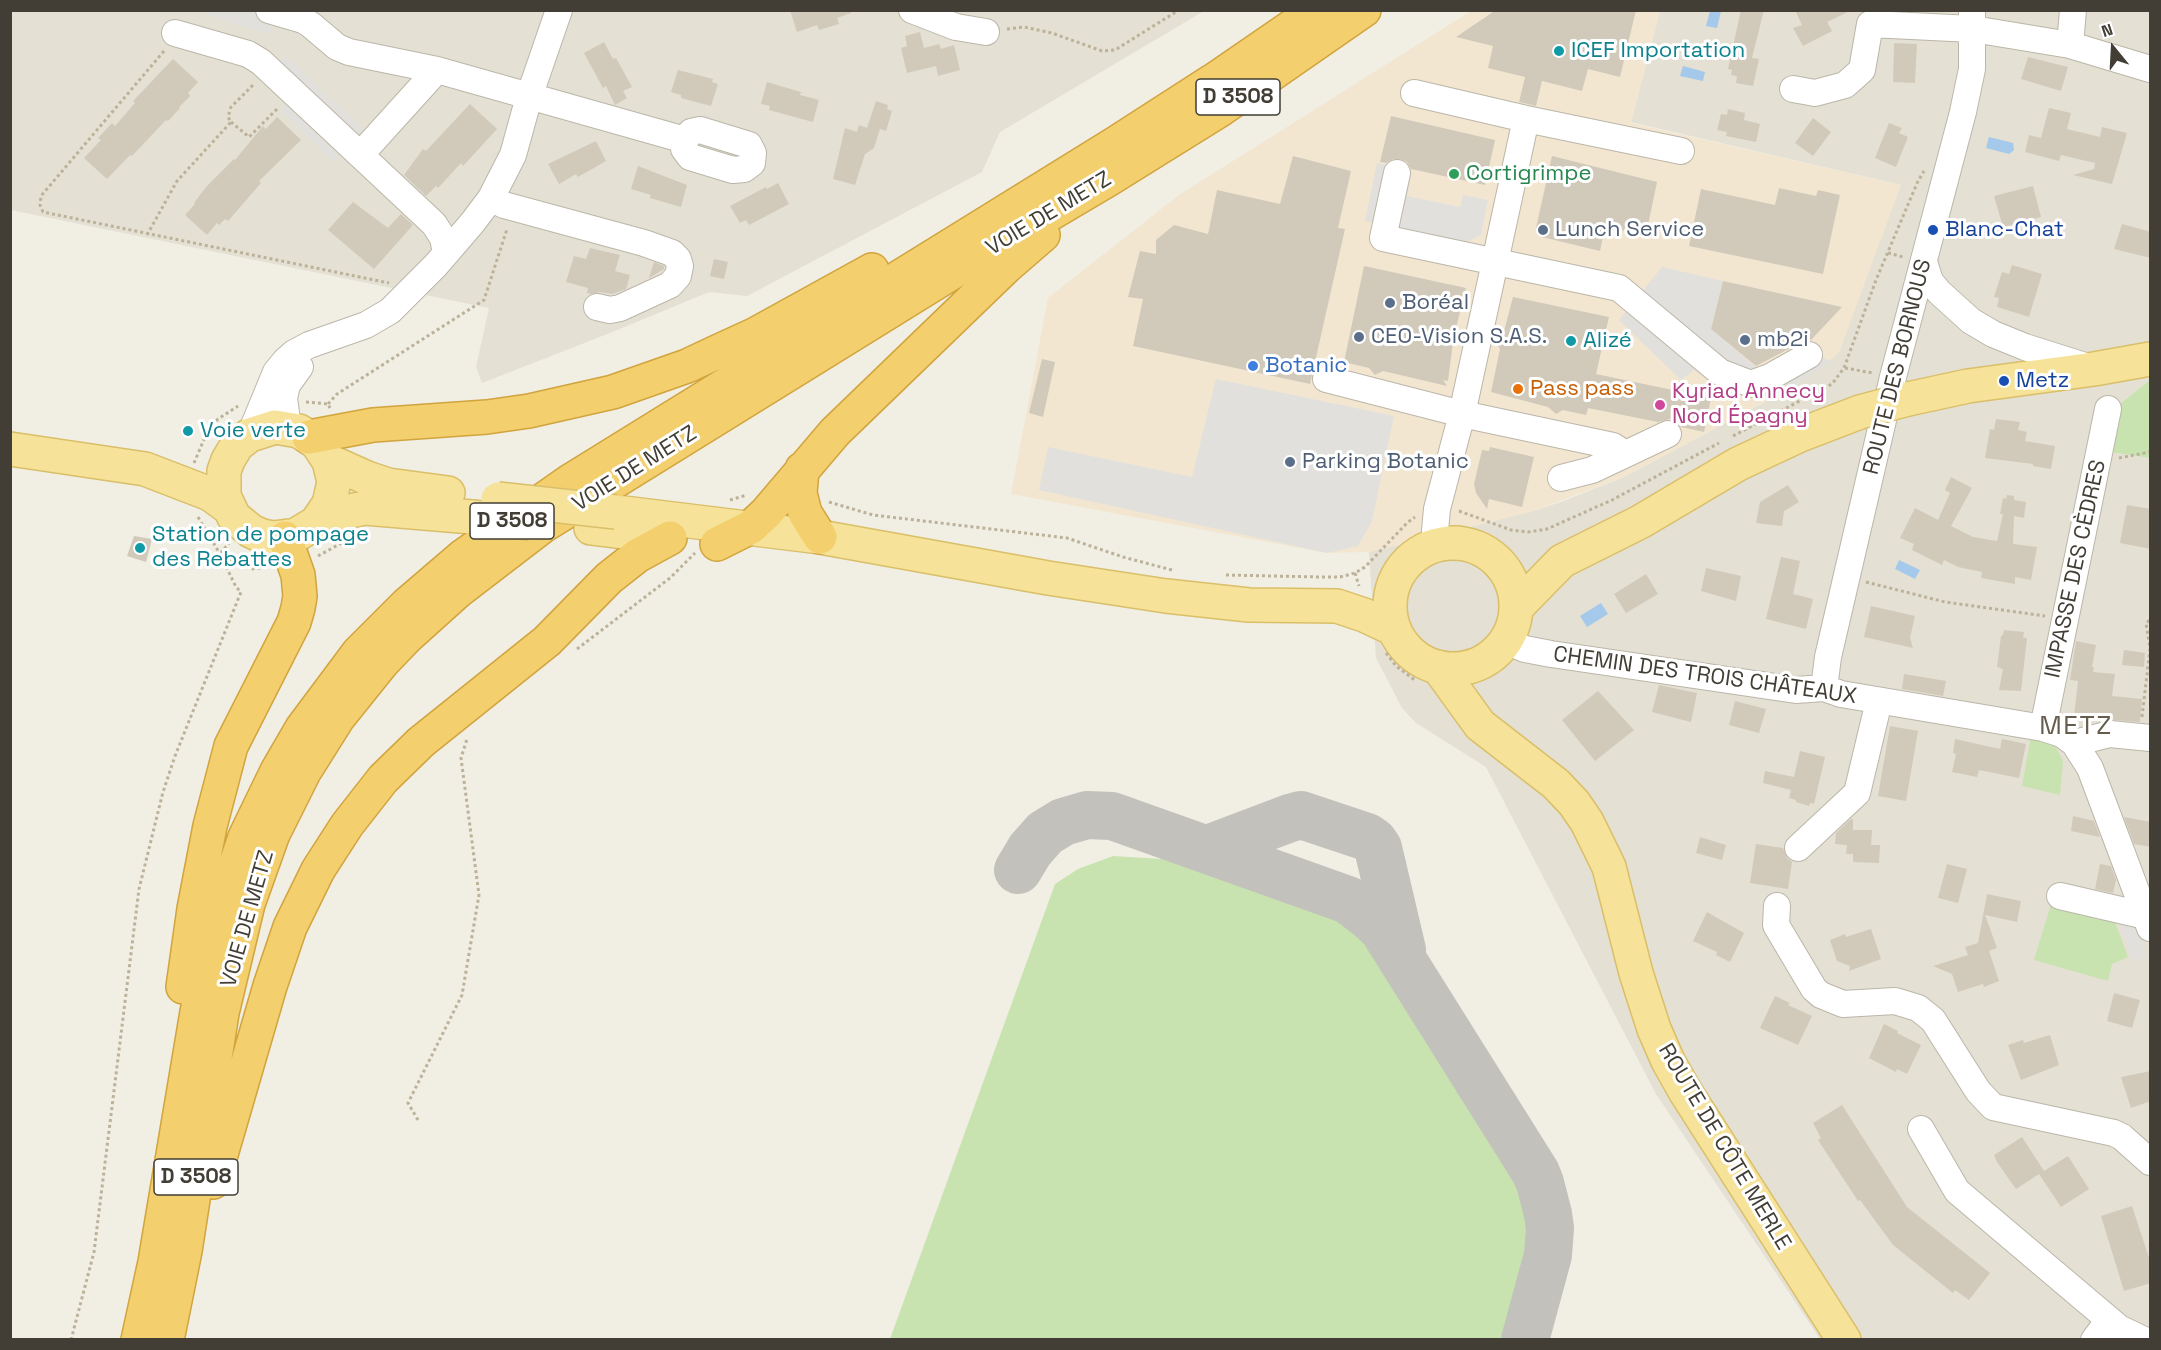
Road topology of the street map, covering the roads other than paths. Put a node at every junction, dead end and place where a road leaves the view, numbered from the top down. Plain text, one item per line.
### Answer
1 (269, 10) edge
2 (559, 10) edge
3 (574, 10) edge
4 (912, 10) edge
5 (1316, 10) edge
6 (1364, 10) edge
7 (2073, 10) edge
8 (1866, 17) edge
9 (1972, 20) edge
10 (986, 32) road end
11 (176, 33) road end
12 (2070, 45) junction
13 (2151, 69) edge
14 (436, 70) junction
15 (1214, 80) junction
16 (1793, 89) dead end
17 (1414, 93) dead end
18 (536, 99) junction
19 (1526, 119) junction
20 (685, 140) dead end
21 (1681, 151) dead end
22 (361, 154) junction
23 (1397, 173) dead end
24 (1109, 179) junction
25 (502, 207) junction
26 (446, 253) junction
27 (1494, 262) junction
28 (1924, 262) junction
29 (597, 307) dead end
30 (1809, 355) dead end
31 (2151, 359) edge
32 (2094, 369) junction
33 (1326, 379) dead end
34 (2108, 409) dead end
35 (1462, 414) junction
36 (246, 420) junction
37 (308, 432) junction
38 (1668, 434) dead end
39 (10, 449) edge
40 (1625, 454) junction
41 (228, 459) junction
42 (145, 469) junction
43 (802, 469) junction
44 (1560, 478) dead end
45 (485, 508) junction
46 (235, 516) junction
47 (603, 520) junction
48 (316, 523) junction
49 (751, 527) junction
50 (820, 537) junction
51 (285, 538) junction
52 (669, 538) junction
53 (711, 543) junction
54 (1436, 545) junction
55 (1494, 558) junction
56 (1562, 561) junction
57 (1048, 578) junction
58 (1394, 585) junction
59 (1336, 606) junction
60 (1516, 608) junction
61 (1394, 629) junction
62 (1494, 651) junction
63 (1438, 667) junction
64 (1824, 688) junction
65 (1879, 701) junction
66 (1473, 715) junction
67 (2043, 728) junction
68 (2145, 737) edge
69 (2074, 743) junction
70 (1798, 848) dead end
71 (2060, 896) dead end
72 (1777, 906) dead end
73 (2148, 922) edge
74 (1921, 1129) dead end
75 (2151, 1161) edge
76 (2102, 1330) edge
77 (154, 1335) edge
78 (1844, 1340) edge
79 (2144, 1340) edge

1 - 14 street
2 - 18 street
3 - 18 street
4 - 10 street
5 - 15 highway, VOIE DE METZ / D 3508
6 - 24 highway, VOIE DE METZ / D 3508
7 - 12 street
8 - 9 street
8 - 16 street
9 - 12 street
9 - 28 street, ROUTE DES BORNOUS
11 - 22 street
12 - 13 street
14 - 18 street
14 - 22 street
15 - 37 highway
15 - 77 highway, VOIE DE METZ / D 3508
17 - 19 street
18 - 20 street
18 - 25 street
19 - 21 street
19 - 27 street
22 - 26 street
23 - 27 street
24 - 43 highway
24 - 77 highway, VOIE DE METZ / D 3508
25 - 26 street
25 - 29 street
25 - 37 street
26 - 36 street
27 - 30 street
27 - 35 street
28 - 32 street
28 - 64 street, ROUTE DES BORNOUS
31 - 32 main road
32 - 56 main road, bridge
33 - 35 street
34 - 67 street, IMPASSE DES CÈDRES
35 - 40 street
35 - 54 street
36 - 37 main road
36 - 41 main road
37 - 45 main road
37 - 48 main road
38 - 40 street
39 - 42 main road
40 - 44 street
41 - 42 main road
41 - 46 main road
42 - 46 main road
43 - 49 highway
43 - 50 highway
45 - 47 main road, bridge
45 - 48 main road
46 - 51 main road
47 - 49 main road
47 - 52 main road
48 - 51 main road
49 - 50 main road
49 - 53 highway
50 - 57 main road
51 - 77 highway
52 - 53 main road
52 - 77 highway
53 - 57 main road
54 - 55 main road
54 - 58 main road
55 - 56 main road
55 - 60 main road
56 - 60 main road
57 - 59 main road
58 - 59 main road
58 - 61 main road
59 - 61 main road
60 - 62 main road
61 - 63 main road
62 - 63 main road
62 - 64 street, CHEMIN DES TROIS CHÂTEAUX
62 - 66 main road
63 - 66 main road, ROUTE DE CÔTE MERLE
64 - 65 street, CHEMIN DES TROIS CHÂTEAUX
65 - 67 street, CHEMIN DES TROIS CHÂTEAUX
65 - 70 street
66 - 78 main road, ROUTE DE CÔTE MERLE
67 - 69 street, CHEMIN DES TROIS CHÂTEAUX
68 - 69 street
69 - 73 street
71 - 73 street
72 - 75 street
74 - 76 street
76 - 79 street

